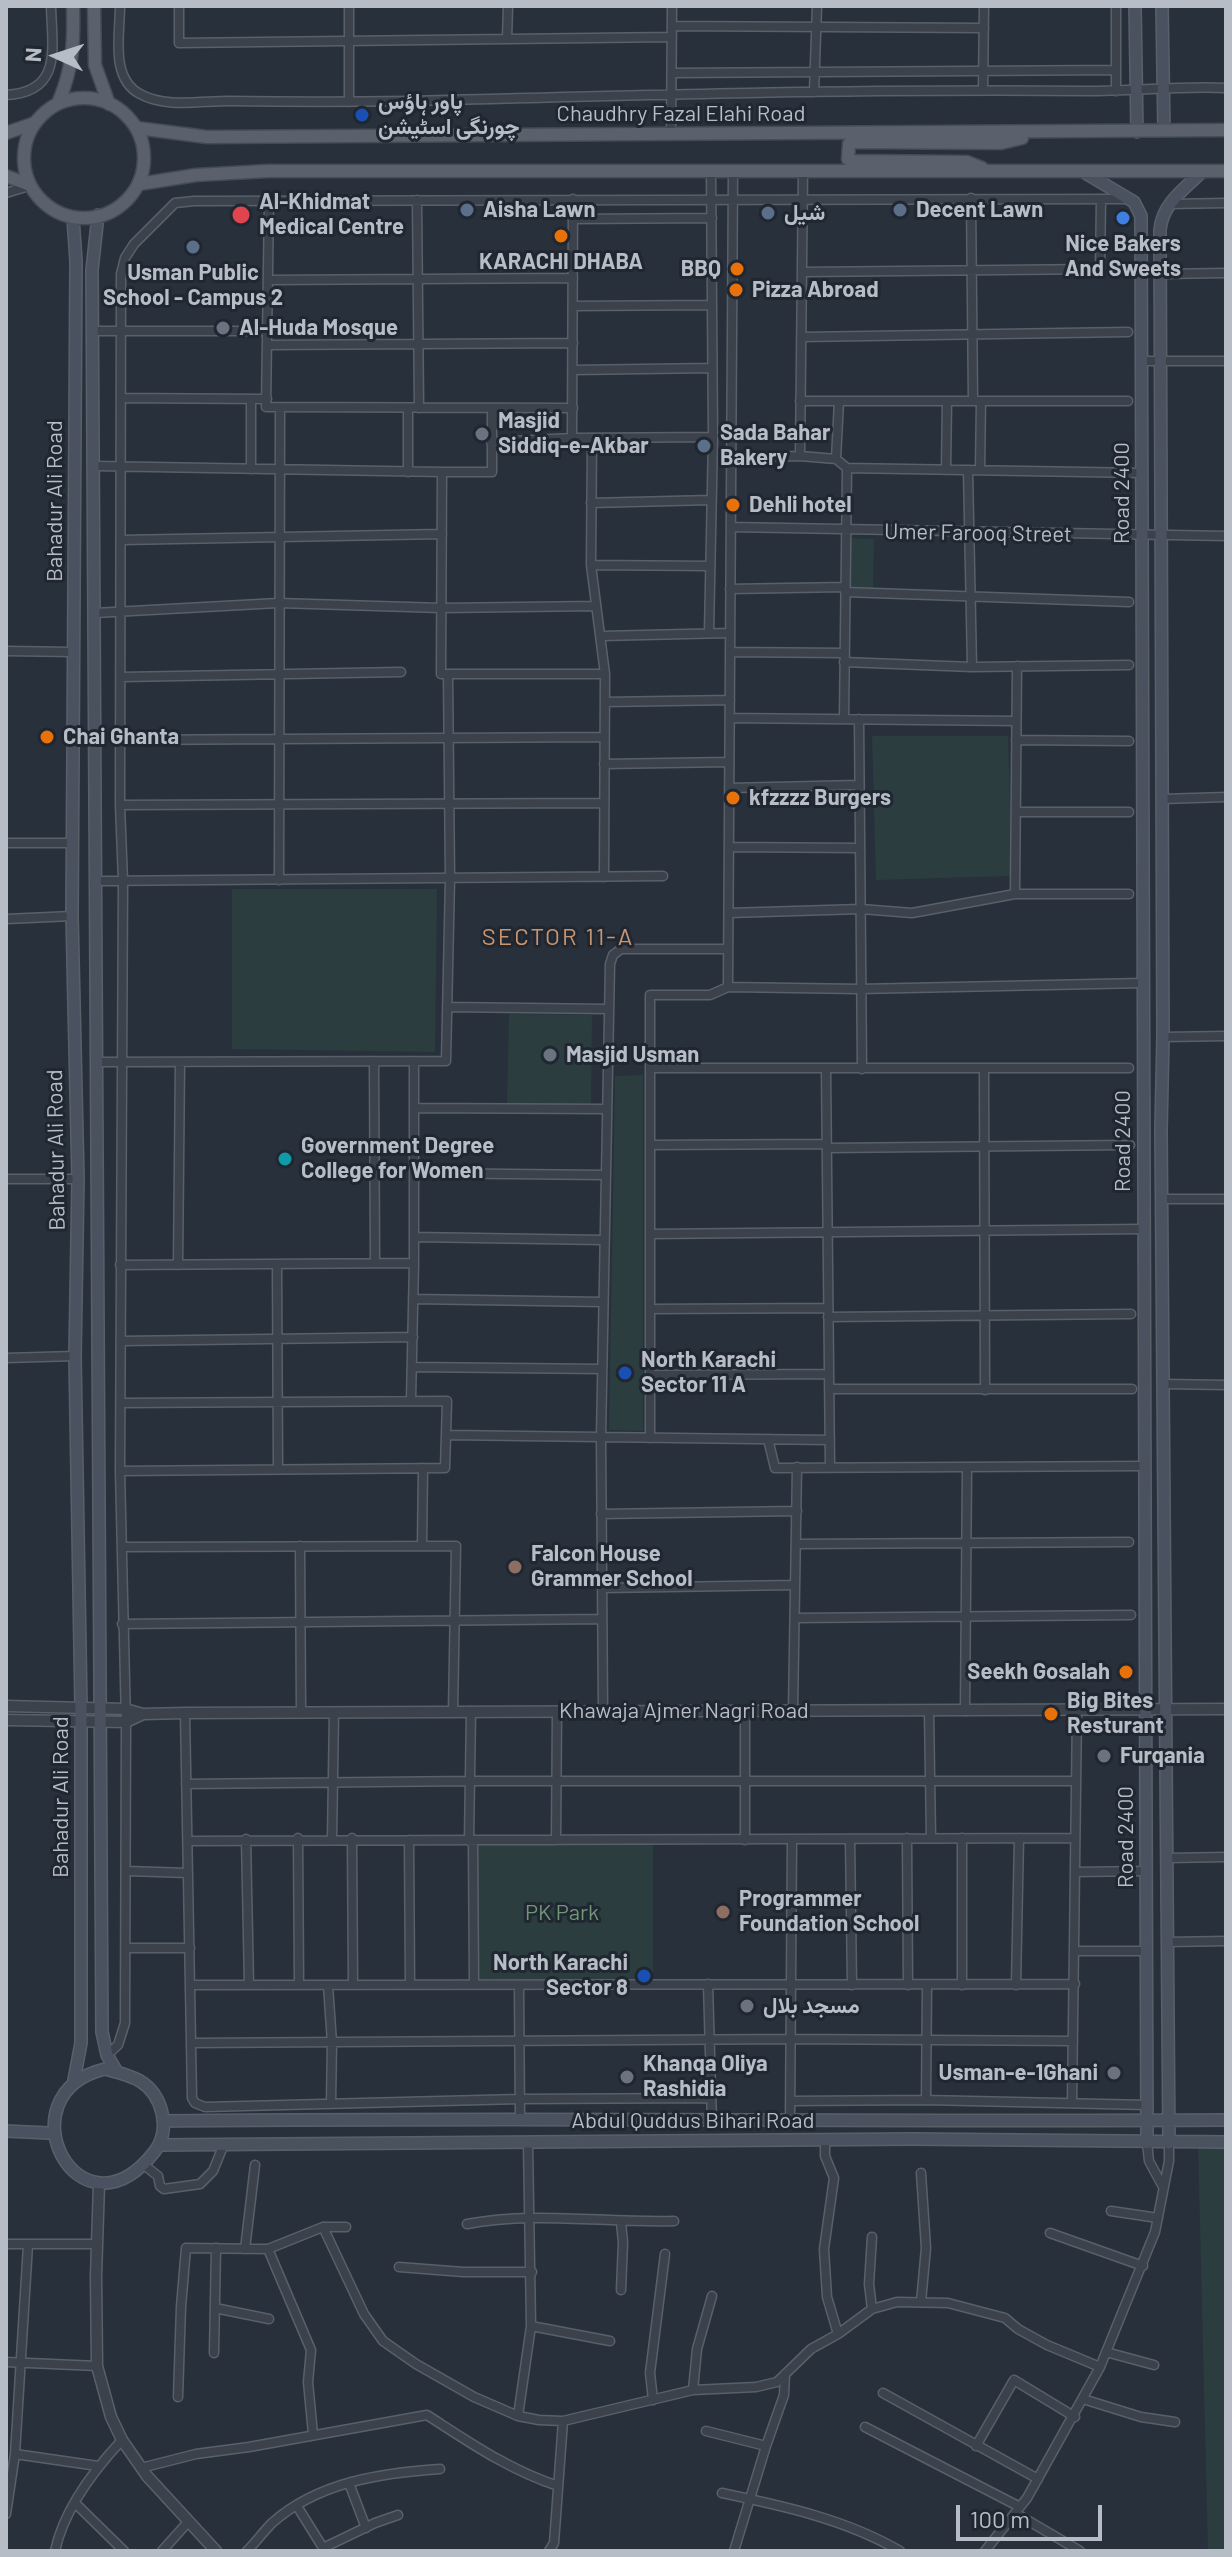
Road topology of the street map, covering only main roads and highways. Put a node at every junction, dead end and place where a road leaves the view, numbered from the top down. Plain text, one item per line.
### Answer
1 (73, 6) edge
2 (94, 6) edge
3 (1135, 6) edge
4 (1162, 6) edge
5 (59, 101) junction
6 (109, 104) junction
7 (35, 123) junction
8 (137, 128) junction
9 (1226, 130) edge
10 (1164, 131) junction
11 (1044, 132) junction
12 (1137, 132) junction
13 (6, 133) edge
14 (1081, 170) junction
15 (990, 171) junction
16 (1203, 171) junction
17 (1226, 171) edge
18 (6, 176) edge
19 (139, 184) junction
20 (30, 185) junction
21 (98, 215) junction
22 (73, 218) junction
23 (73, 954) junction
24 (96, 954) junction
25 (1161, 1130) junction
26 (1143, 1131) junction
27 (117, 2072) junction
28 (74, 2080) junction
29 (1169, 2120) junction
30 (1226, 2120) edge
31 (163, 2121) junction
32 (1147, 2121) junction
33 (6, 2131) edge
34 (49, 2133) junction
35 (1226, 2142) edge
36 (1147, 2143) junction
37 (1169, 2143) junction
38 (159, 2145) junction

1 - 5 main road
2 - 6 main road
3 - 12 main road
4 - 10 main road
5 - 6 main road
5 - 7 main road
6 - 8 main road
7 - 13 main road
7 - 20 main road
8 - 11 main road, Chaudhry Fazal Elahi Road
8 - 19 main road
9 - 10 main road, Chaudhry Fazal Elahi Road
10 - 12 main road, Chaudhry Fazal Elahi Road
11 - 12 main road, Chaudhry Fazal Elahi Road
11 - 15 main road
14 - 15 main road
14 - 16 main road
14 - 26 main road, Road 2400
15 - 19 main road
16 - 17 main road
16 - 25 main road, Road 2400
18 - 20 main road
19 - 21 main road
20 - 22 main road
21 - 22 main road
21 - 24 main road, Bahadur Ali Road
22 - 23 main road, Bahadur Ali Road
23 - 24 main road
23 - 28 main road, Bahadur Ali Road
24 - 27 main road, Bahadur Ali Road
25 - 26 main road
25 - 29 main road, Road 2400
26 - 32 main road, Road 2400
27 - 28 main road
27 - 31 main road
28 - 34 main road
29 - 30 main road, Abdul Quddus Bihari Road
29 - 32 main road, Abdul Quddus Bihari Road
29 - 37 main road, Road 2400
31 - 32 main road, Abdul Quddus Bihari Road
31 - 38 main road
32 - 36 main road, Road 2400
33 - 34 main road
34 - 38 main road
35 - 37 main road, Abdul Quddus Bihari Road
36 - 37 main road, Abdul Quddus Bihari Road
36 - 38 main road, Abdul Quddus Bihari Road

